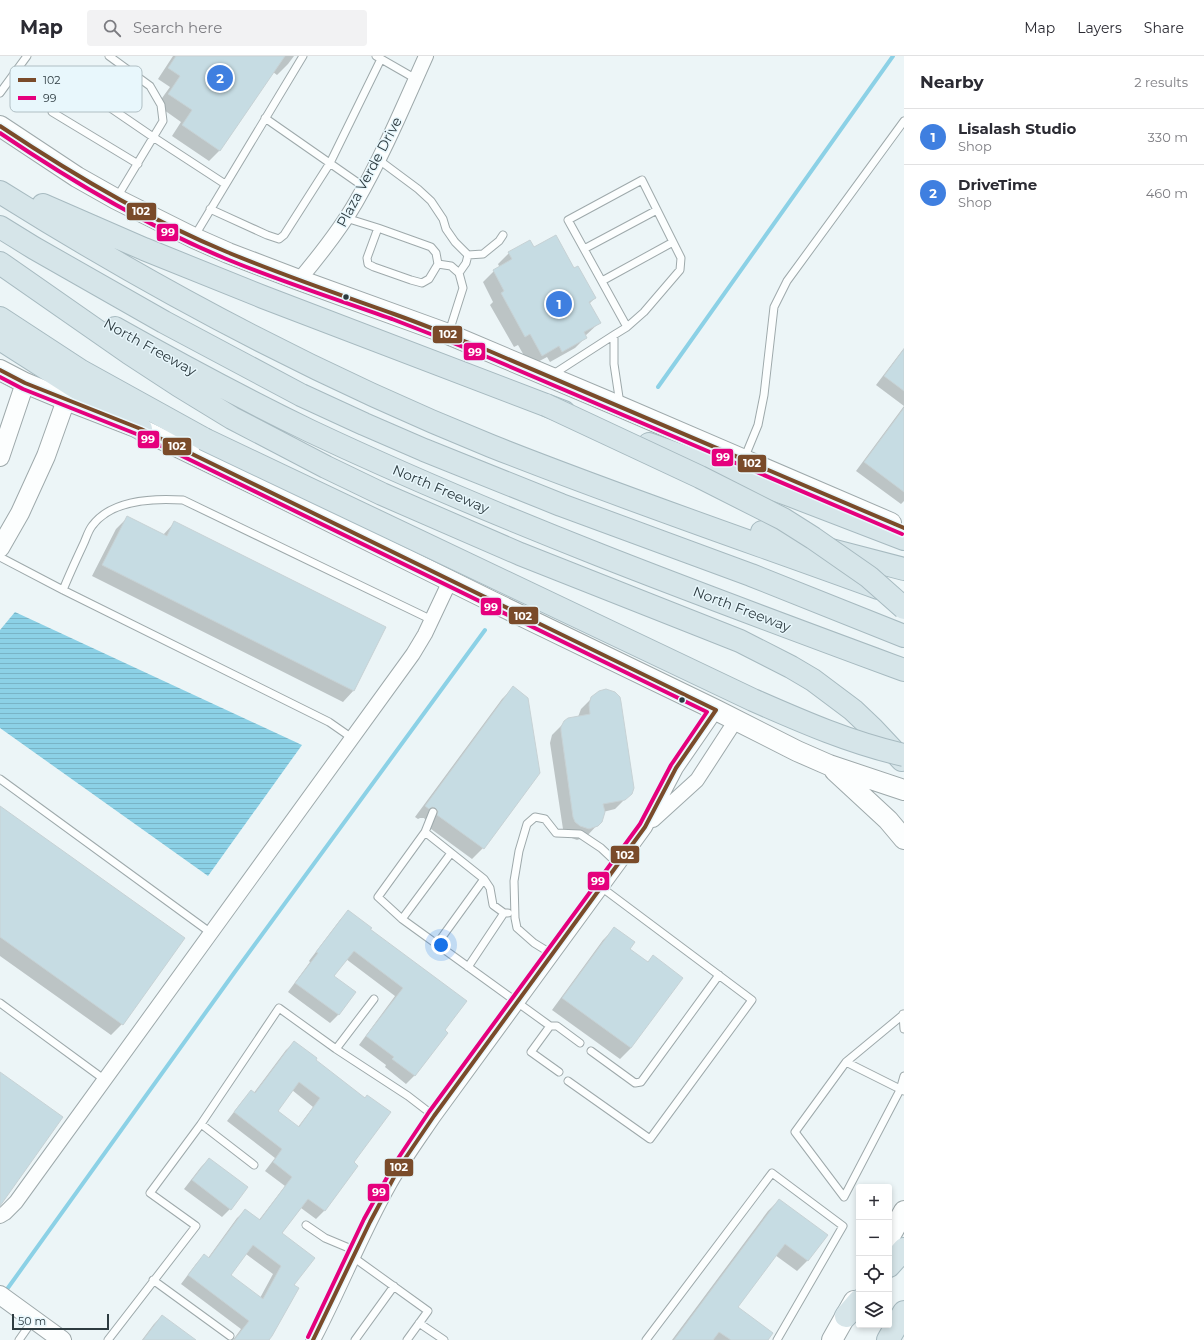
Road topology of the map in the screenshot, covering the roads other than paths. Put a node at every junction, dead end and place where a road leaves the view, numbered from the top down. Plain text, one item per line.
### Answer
1 (27, 56) edge
2 (109, 56) edge
3 (303, 56) edge
4 (426, 56) edge
5 (379, 58) edge
6 (20, 66) edge
7 (123, 66) edge
8 (10, 79) edge
9 (416, 79) junction
10 (142, 80) edge
11 (0, 93) edge
12 (52, 112) edge
13 (116, 112) edge
14 (265, 118) junction
15 (904, 121) edge
16 (0, 126) edge
17 (153, 137) junction
18 (379, 160) junction
19 (330, 163) junction
20 (138, 164) junction
21 (225, 184) junction
22 (0, 185) edge
23 (364, 187) junction
24 (0, 192) edge
25 (116, 199) junction
26 (210, 208) junction
27 (657, 210) junction
28 (346, 218) junction
29 (0, 227) edge
30 (378, 228) junction
31 (503, 235) dead end
32 (194, 238) junction
33 (673, 242) junction
34 (584, 249) junction
35 (468, 255) junction
36 (0, 262) edge
37 (438, 264) junction
38 (459, 273) junction
39 (299, 280) junction
40 (602, 281) junction
41 (0, 318) edge
42 (627, 327) junction
43 (448, 334) junction
44 (614, 335) junction
45 (0, 339) edge
46 (0, 370) edge
47 (550, 377) junction
48 (25, 383) junction
49 (66, 400) junction
50 (546, 405) junction
51 (621, 406) junction
52 (141, 429) junction
53 (0, 457) edge
54 (744, 459) junction
55 (633, 499) junction
56 (904, 528) edge
57 (904, 539) edge
58 (0, 548) edge
59 (0, 557) edge
60 (904, 569) edge
61 (450, 581) junction
62 (63, 590) junction
63 (904, 597) edge
64 (904, 608) edge
65 (432, 620) junction
66 (904, 636) edge
67 (898, 668) edge
68 (716, 710) junction
69 (736, 720) junction
70 (352, 738) junction
71 (904, 755) edge
72 (904, 762) edge
73 (829, 766) junction
74 (0, 779) edge
75 (904, 790) edge
76 (433, 812) dead end
77 (645, 827) junction
78 (425, 832) junction
79 (904, 839) edge
80 (451, 853) junction
81 (618, 864) junction
82 (484, 879) junction
83 (601, 887) junction
84 (504, 913) junction
85 (515, 914) junction
86 (402, 919) junction
87 (211, 933) junction
88 (437, 944) junction
89 (552, 954) junction
90 (468, 966) junction
91 (719, 976) junction
92 (374, 999) dead end
93 (517, 1002) junction
94 (0, 1003) edge
95 (904, 1014) edge
96 (550, 1026) junction
97 (904, 1029) edge
98 (580, 1043) dead end
99 (336, 1049) junction
100 (591, 1051) dead end
101 (846, 1062) junction
102 (559, 1072) dead end
103 (904, 1076) edge
104 (105, 1080) junction
105 (568, 1081) dead end
106 (902, 1090) edge
107 (434, 1116) junction
108 (201, 1124) junction
109 (254, 1164) dead end
110 (904, 1211) edge
111 (0, 1216) edge
112 (306, 1225) dead end
113 (892, 1233) edge
114 (904, 1249) edge
115 (355, 1254) junction
116 (892, 1263) edge
117 (153, 1280) junction
118 (394, 1286) junction
119 (0, 1295) edge
120 (852, 1308) edge
121 (904, 1312) edge
122 (30, 1318) junction
123 (419, 1323) junction
124 (230, 1336) dead end
125 (58, 1339) edge
126 (109, 1339) edge
127 (19, 1340) edge
128 (313, 1340) edge
129 (355, 1340) edge
130 (407, 1340) edge
131 (444, 1340) edge
132 (646, 1340) edge
133 (777, 1340) edge
134 (832, 1340) edge
135 (888, 1340) edge

1 - 6 lane
2 - 7 lane
3 - 14 lane
4 - 9 street, Plaza Verde Drive
5 - 9 lane
5 - 19 lane
8 - 11 lane
9 - 18 street, Plaza Verde Drive
10 - 17 lane
12 - 20 lane
13 - 17 lane
14 - 19 lane
14 - 21 lane
15 - 54 lane
16 - 25 main road
17 - 20 lane
17 - 21 lane
18 - 23 street, Plaza Verde Drive
18 - 35 lane
19 - 23 lane
19 - 26 lane
20 - 25 lane
21 - 26 lane
22 - 50 highway
23 - 28 street, Plaza Verde Drive
24 - 55 highway
25 - 32 main road
26 - 32 lane
27 - 33 lane
27 - 34 lane
27 - 34 lane
28 - 30 lane
28 - 39 street, Plaza Verde Drive
29 - 66 highway, North Freeway
30 - 37 lane
30 - 37 lane
31 - 35 lane
32 - 39 main road
33 - 40 lane
33 - 42 lane
34 - 40 lane
35 - 38 lane
36 - 67 highway, North Freeway
36 - 72 highway, bridge
37 - 38 lane
38 - 43 lane
39 - 43 main road
40 - 42 lane
41 - 71 highway, bridge
42 - 44 lane
43 - 47 main road
44 - 47 lane
44 - 51 lane
45 - 52 highway
46 - 48 main road
47 - 51 main road
48 - 49 main road
48 - 53 street
49 - 52 main road
49 - 58 street
50 - 57 highway, bridge
50 - 64 highway, bridge
51 - 54 main road
52 - 61 main road
54 - 56 main road
55 - 60 highway
55 - 63 highway
59 - 62 lane
61 - 65 street
61 - 68 main road
62 - 65 lane
62 - 70 lane
65 - 70 street
68 - 69 main road
68 - 77 street
69 - 73 main road
69 - 77 street
70 - 87 street
73 - 75 main road
73 - 79 main road
74 - 87 lane
76 - 78 lane
77 - 81 street
78 - 80 lane
78 - 86 lane
80 - 82 lane
80 - 86 lane
81 - 83 street
81 - 85 lane
82 - 84 lane
82 - 88 lane
83 - 89 street
83 - 91 lane
84 - 85 lane
84 - 90 lane
85 - 89 lane
86 - 88 lane
87 - 104 street
88 - 90 lane
89 - 93 street
90 - 93 lane
91 - 100 lane
91 - 105 lane
92 - 99 lane
93 - 96 lane
93 - 107 street
94 - 104 lane
95 - 97 lane
95 - 101 lane
96 - 98 lane
96 - 102 lane
99 - 107 lane
99 - 108 lane
101 - 106 lane
101 - 106 lane
103 - 106 lane
104 - 111 street
107 - 115 street
108 - 109 lane
108 - 117 lane
110 - 113 main road
112 - 115 lane
114 - 116 highway
115 - 118 lane
115 - 128 street
117 - 124 lane
117 - 126 lane
118 - 123 lane
118 - 129 lane
119 - 122 street
120 - 134 main road
121 - 135 highway
122 - 125 street
122 - 127 lane
123 - 130 lane
123 - 131 lane
132 - 133 lane

